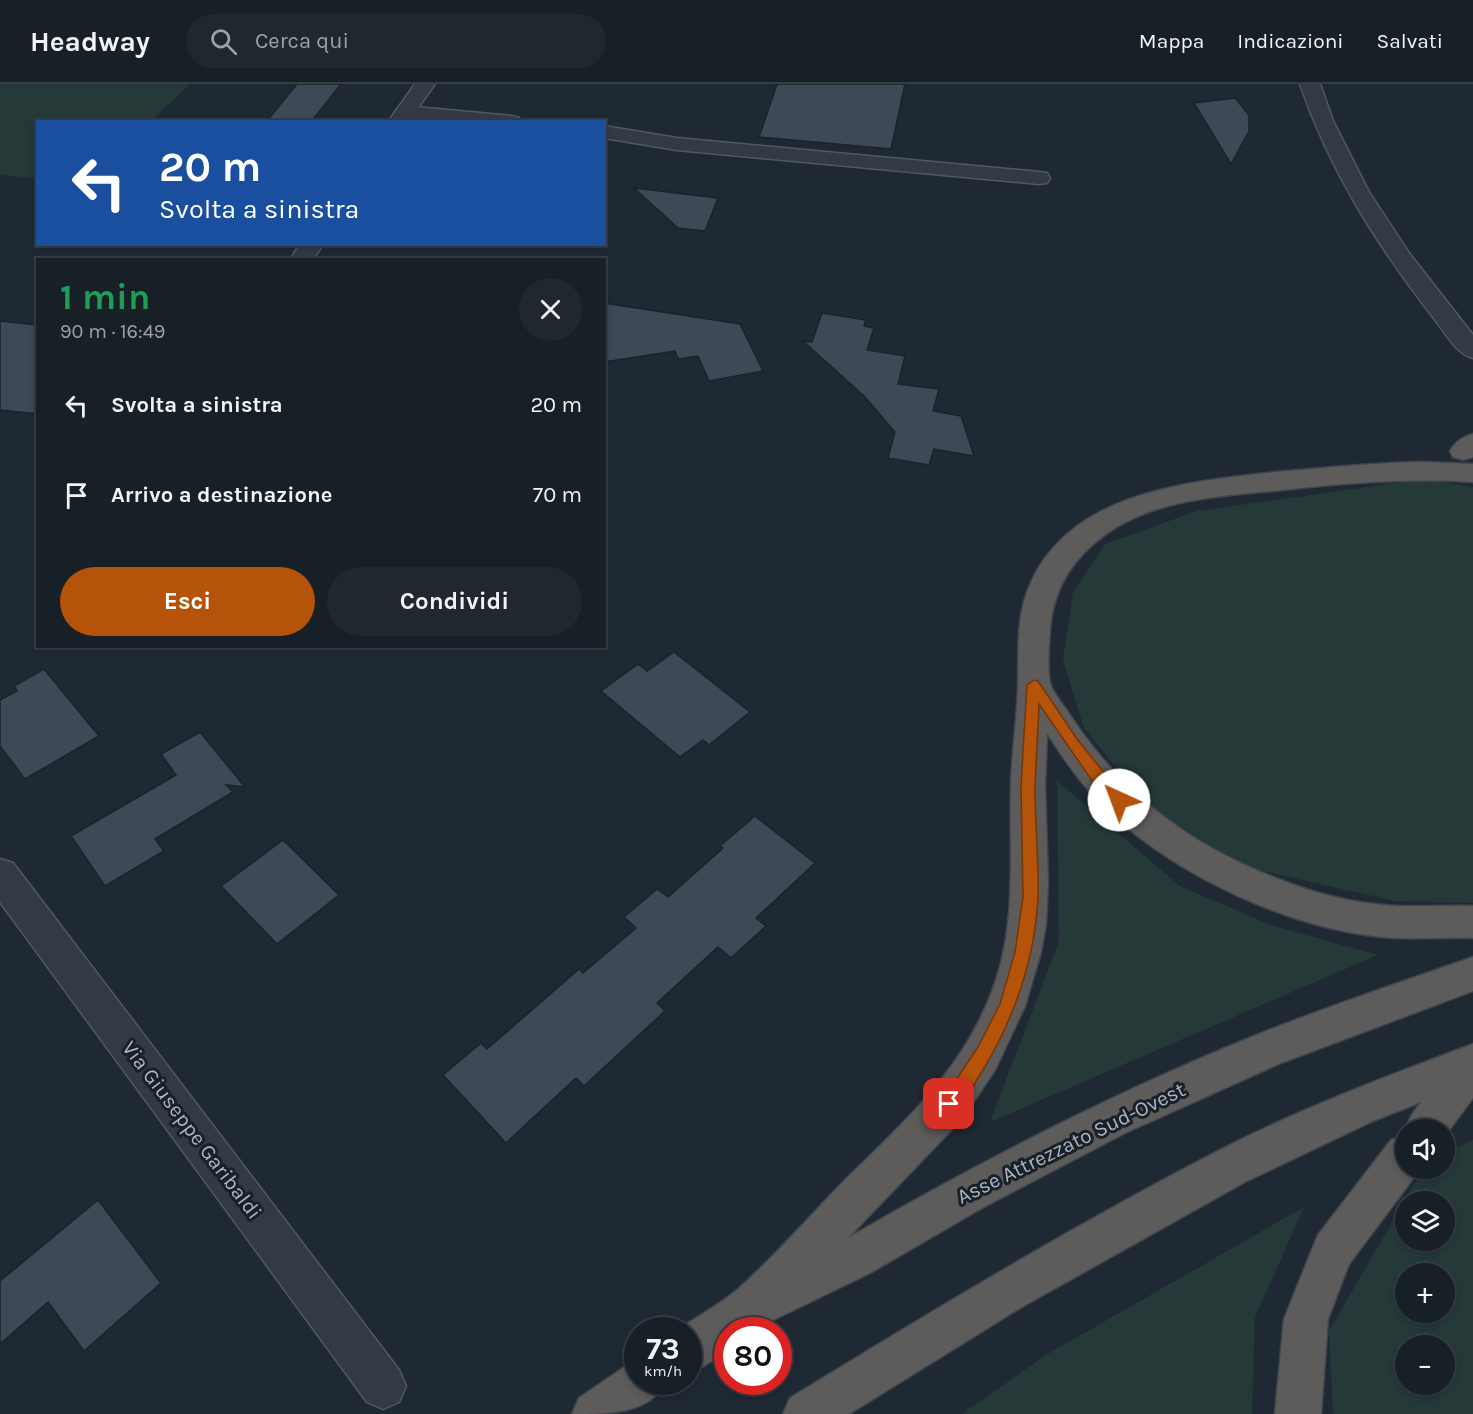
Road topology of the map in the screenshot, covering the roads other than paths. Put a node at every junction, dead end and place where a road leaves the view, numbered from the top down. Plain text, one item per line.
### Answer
1 (425, 84) edge
2 (1310, 84) edge
3 (402, 117) edge
4 (468, 120) edge
5 (606, 132) edge
6 (1039, 178) dead end
7 (1473, 351) edge
8 (1470, 454) edge
9 (1034, 685) junction
10 (0, 874) edge
11 (1473, 922) edge
12 (1473, 974) edge
13 (1473, 1065) edge
14 (1433, 1119) edge
15 (1395, 1169) edge
16 (751, 1307) junction
17 (702, 1340) edge
18 (383, 1386) dead end
19 (624, 1394) edge
20 (595, 1414) edge
21 (806, 1414) edge
22 (1298, 1414) edge

1 - 3 street
2 - 7 street
3 - 4 street
5 - 6 street
8 - 9 highway
9 - 11 highway
9 - 16 highway
10 - 18 street, Via Giuseppe Garibaldi
12 - 16 highway, Asse Attrezzato Sud-Ovest
13 - 14 highway
13 - 21 highway
15 - 22 highway
16 - 17 highway, Asse Attrezzato Sud-Ovest
19 - 20 highway

